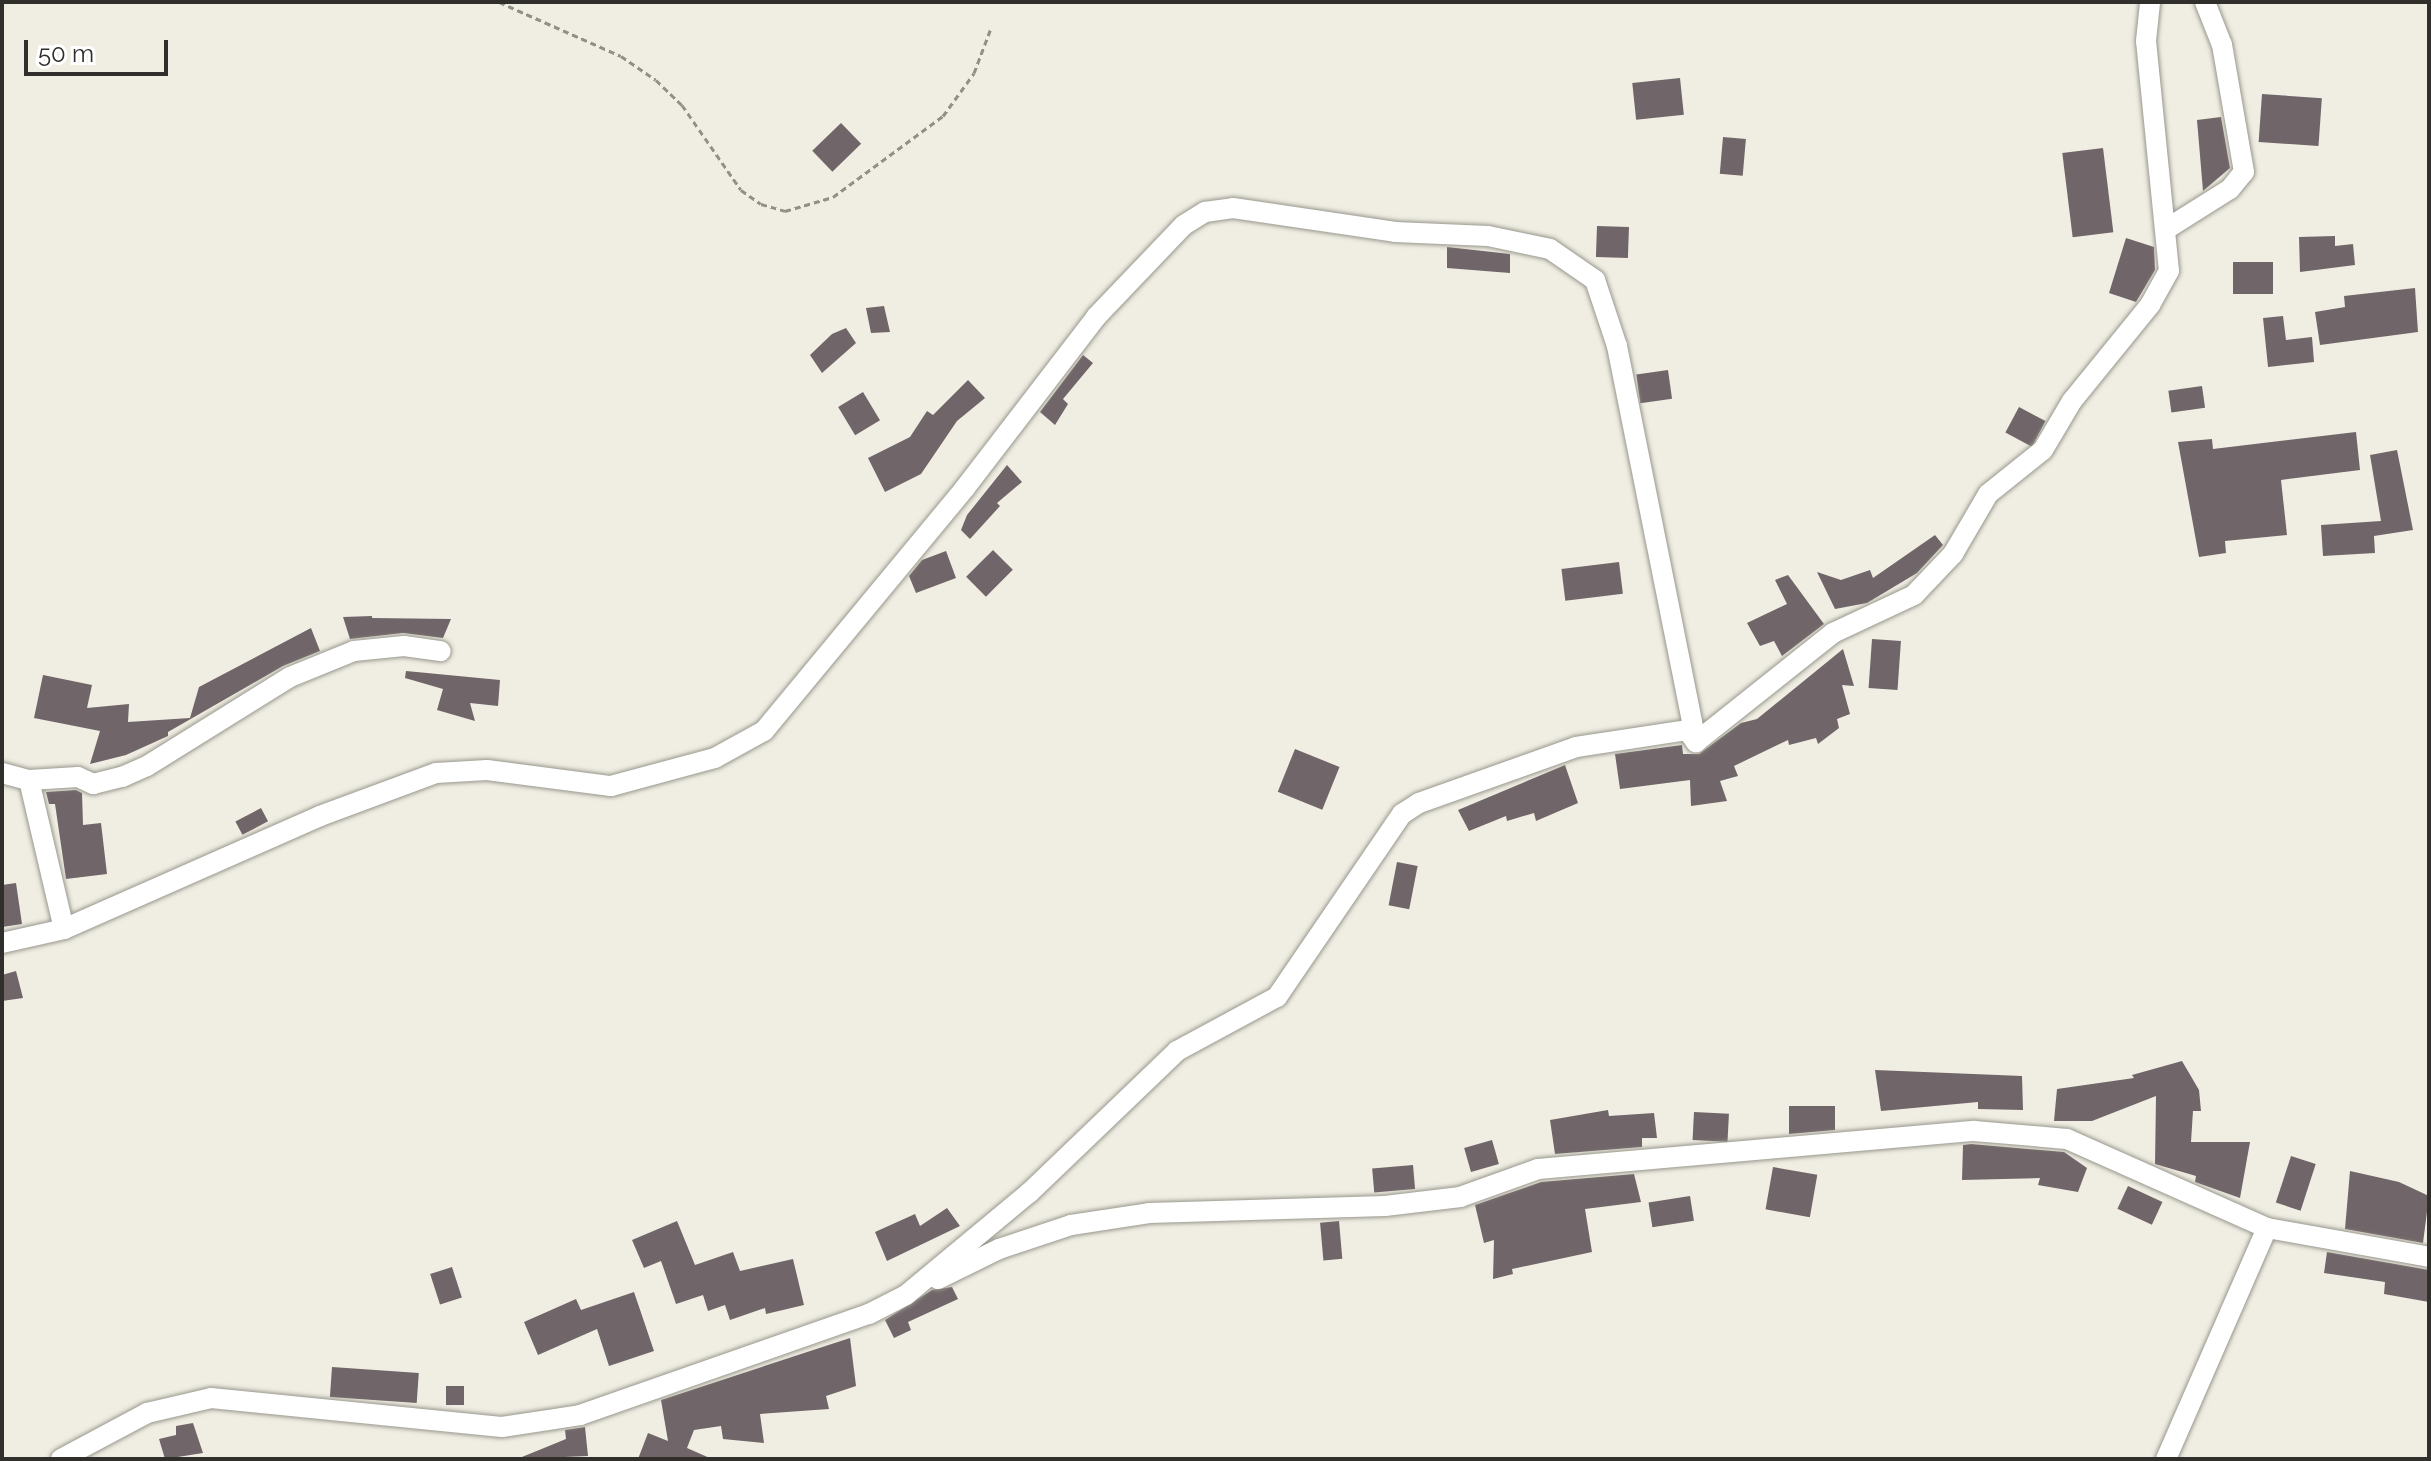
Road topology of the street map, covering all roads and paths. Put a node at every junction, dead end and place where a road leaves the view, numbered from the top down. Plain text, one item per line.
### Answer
1 (499, 2) edge
2 (2150, 2) edge
3 (2205, 2) edge
4 (991, 28) dead end
5 (2168, 228) junction
6 (441, 651) dead end
7 (1696, 742) junction
8 (2, 773) edge
9 (29, 780) junction
10 (64, 929) junction
11 (2, 943) edge
12 (2267, 1228) junction
13 (2429, 1257) edge
14 (906, 1295) junction
15 (61, 1459) edge
16 (2166, 1459) edge

1 - 4 path
2 - 5 street
3 - 5 street
5 - 7 street
6 - 9 street
7 - 10 street
7 - 14 street
8 - 9 street
9 - 10 street
10 - 11 street
12 - 13 street
12 - 14 street
12 - 16 street
14 - 15 street

